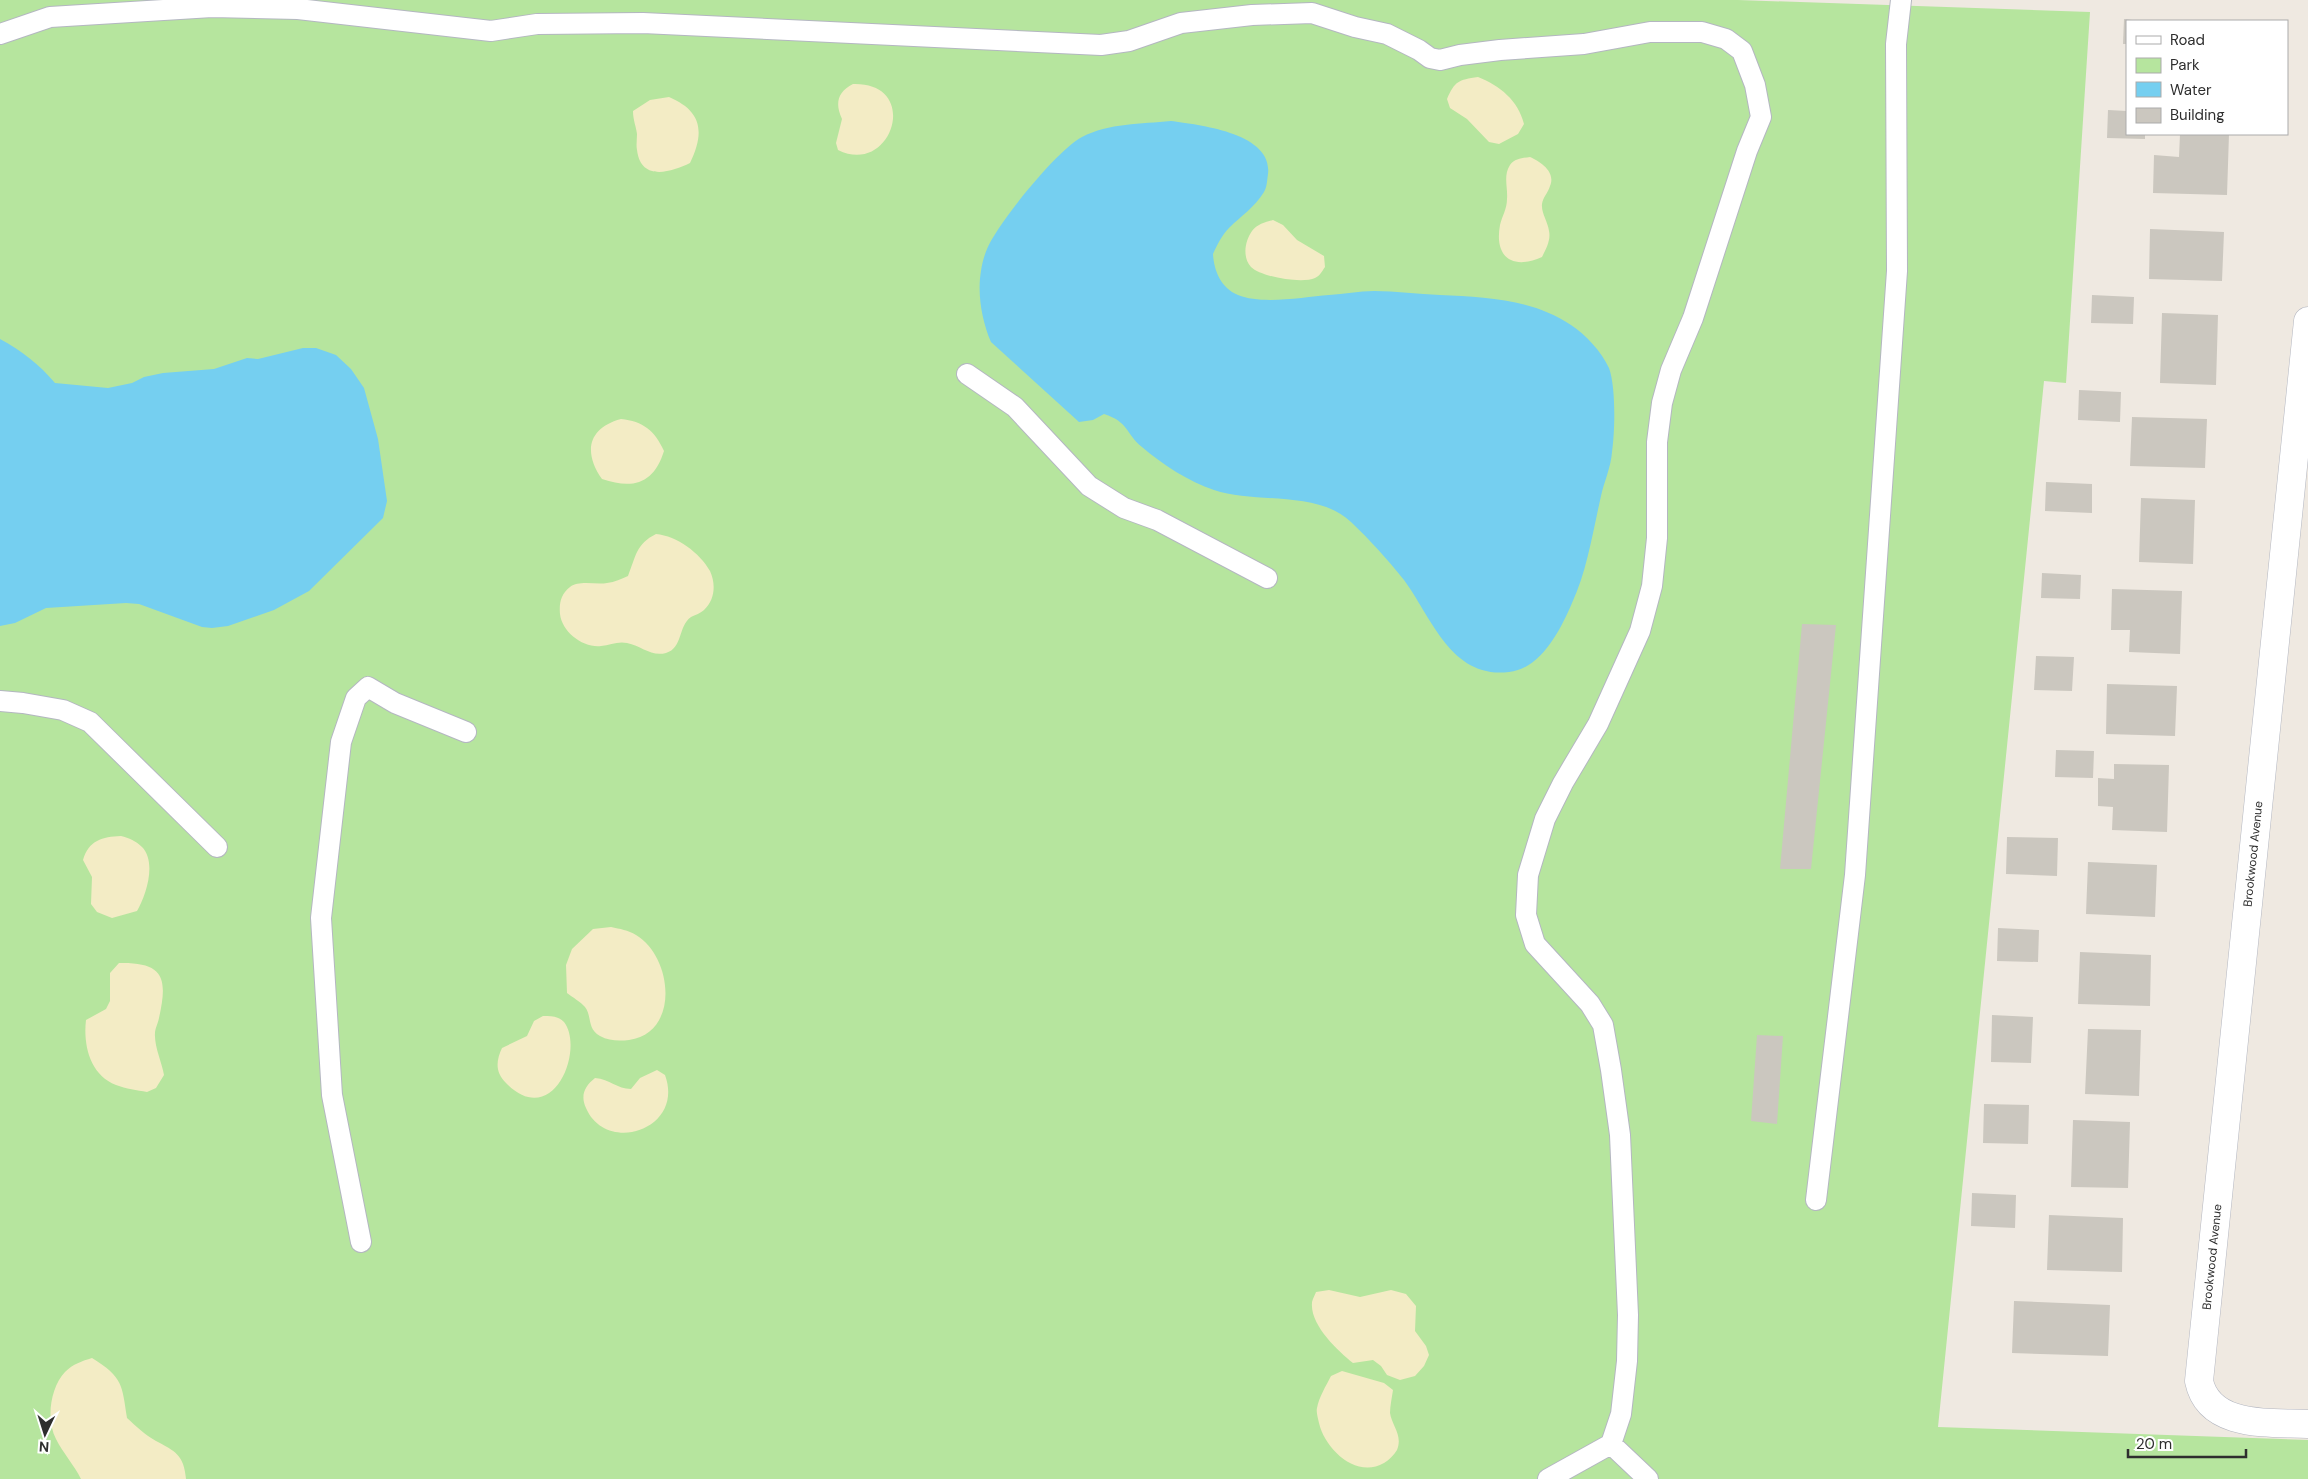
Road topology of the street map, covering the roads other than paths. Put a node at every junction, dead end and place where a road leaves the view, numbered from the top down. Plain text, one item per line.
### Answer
1 (1901, 0) edge
2 (0, 34) edge
3 (2308, 321) edge
4 (967, 374) dead end
5 (1267, 578) dead end
6 (0, 701) edge
7 (466, 732) dead end
8 (217, 847) dead end
9 (1816, 1200) dead end
10 (361, 1242) dead end
11 (2308, 1424) edge
12 (1611, 1444) junction
13 (1548, 1479) edge
14 (1648, 1479) edge

1 - 9 lane
2 - 12 lane
3 - 11 street, Brookwood Avenue
4 - 5 lane
6 - 8 lane
7 - 10 lane
12 - 13 lane
12 - 14 lane

